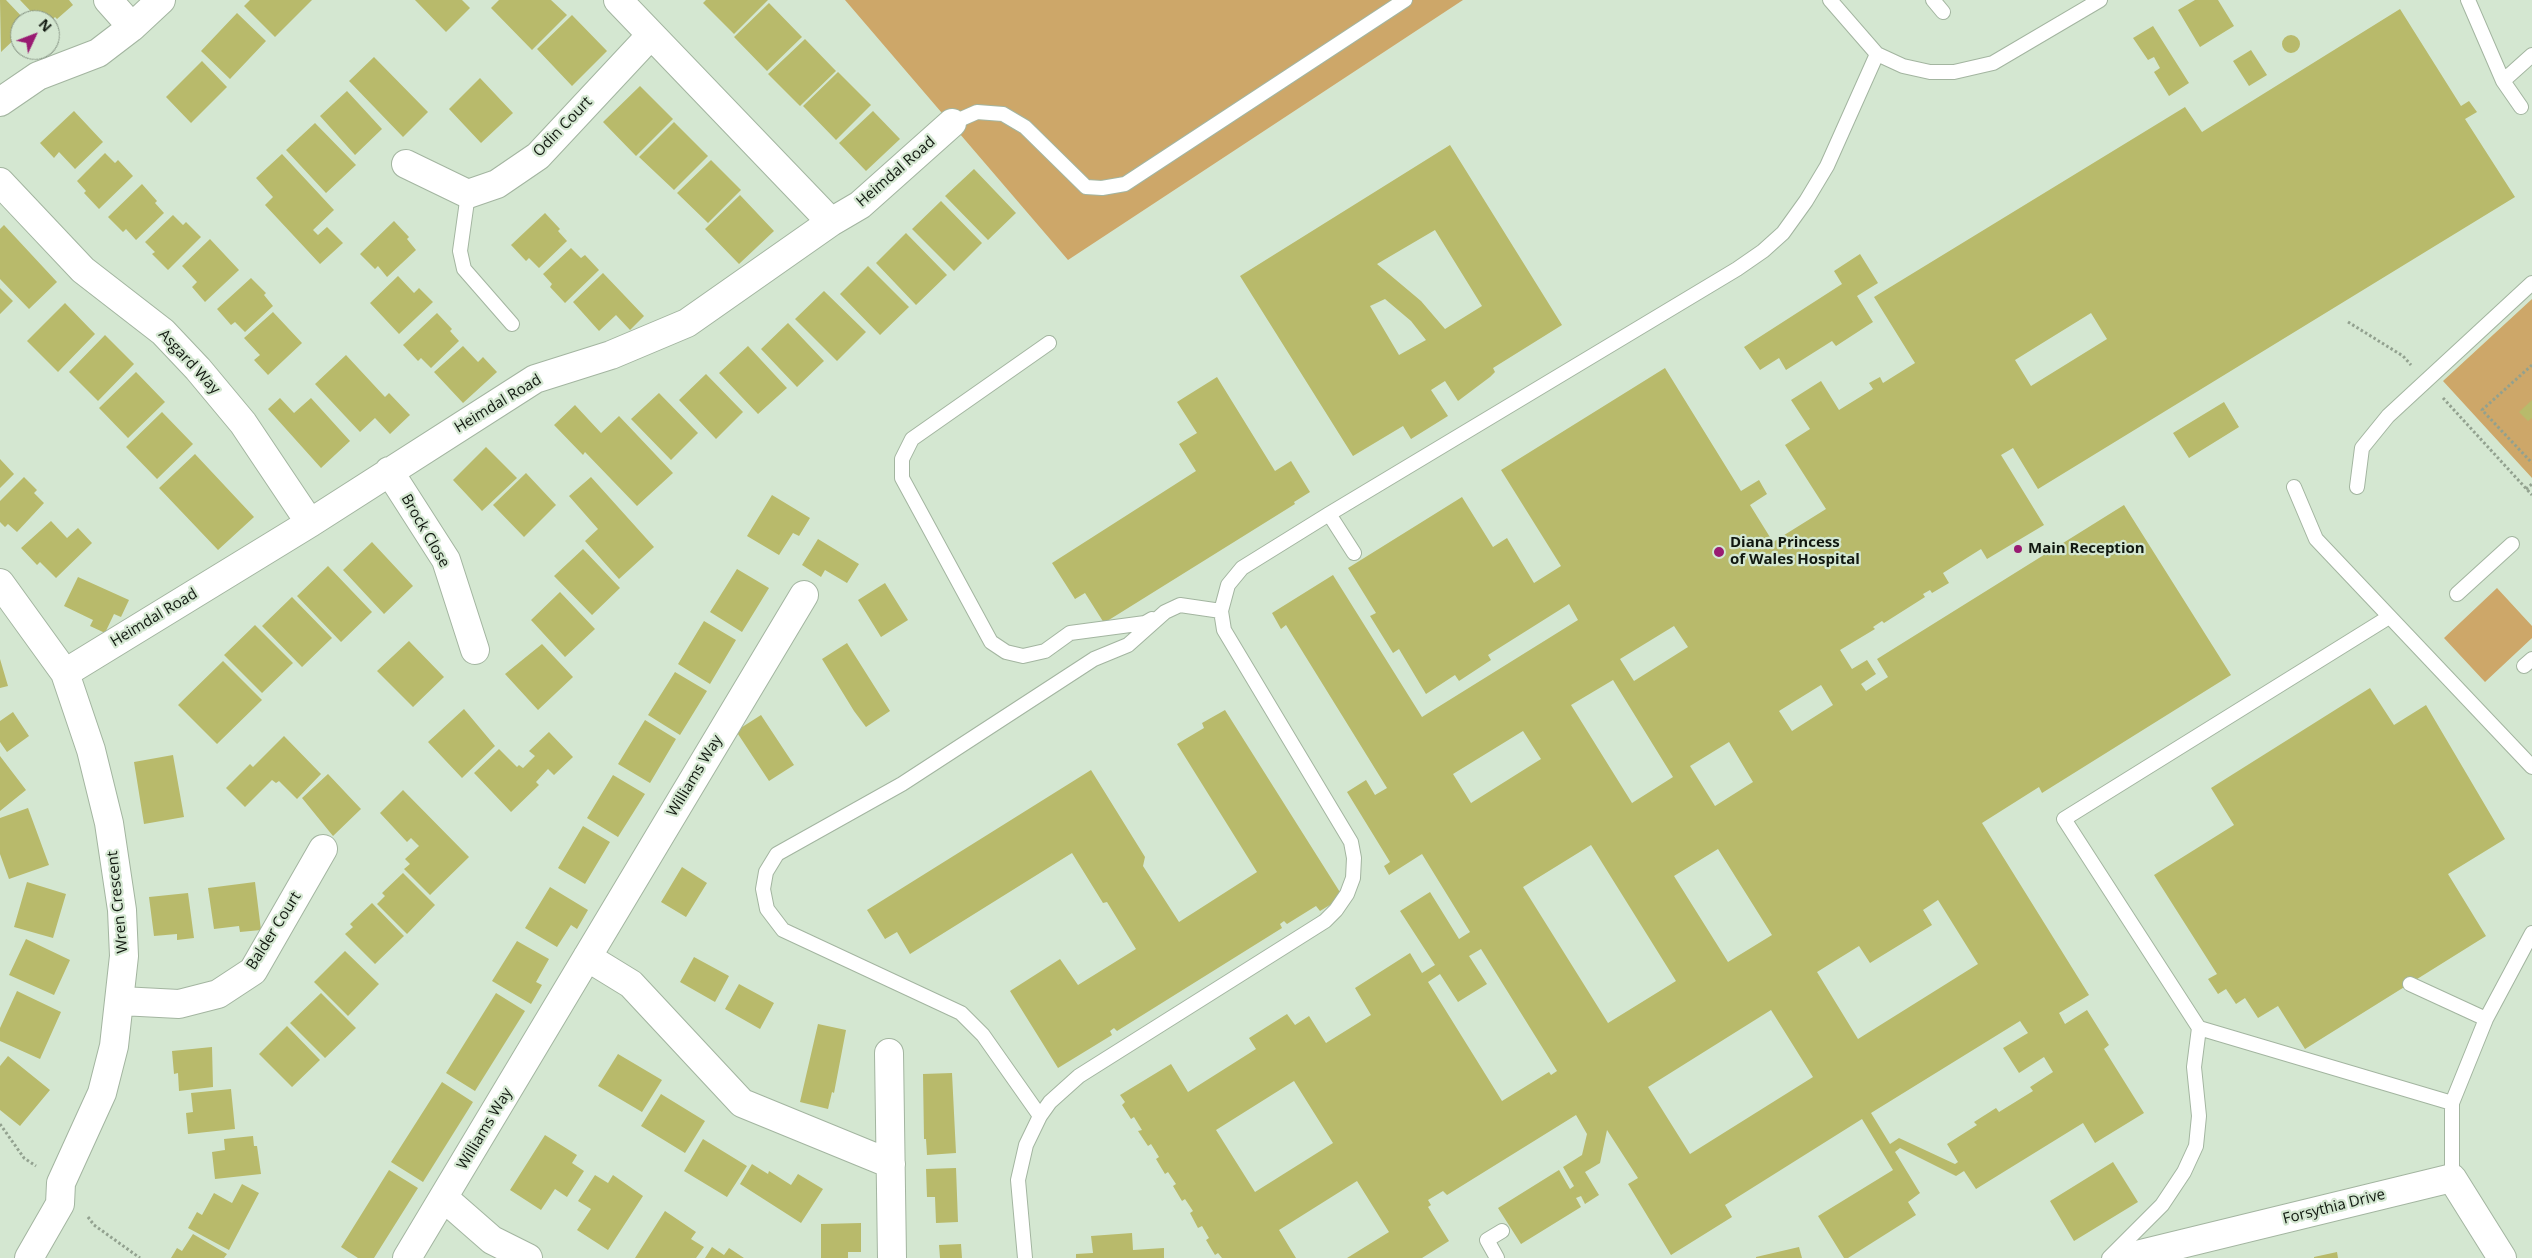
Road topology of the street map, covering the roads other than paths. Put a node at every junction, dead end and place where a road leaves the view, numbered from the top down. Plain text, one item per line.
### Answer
1 (108, 0) edge
2 (161, 0) edge
3 (618, 0) edge
4 (1405, 0) edge
5 (1830, 0) edge
6 (1933, 0) edge
7 (2100, 0) edge
8 (2468, 0) edge
9 (1944, 12) dead end
10 (132, 27) junction
11 (651, 35) junction
12 (1877, 54) junction
13 (2532, 55) edge
14 (2503, 81) junction
15 (0, 102) edge
16 (2521, 107) dead end
17 (952, 123) joint
18 (406, 164) dead end
19 (0, 182) edge
20 (468, 194) junction
21 (831, 222) junction
22 (2532, 283) edge
23 (512, 324) dead end
24 (1049, 343) dead end
25 (389, 471) junction
26 (2294, 487) dead end
27 (2357, 487) dead end
28 (1329, 514) junction
29 (310, 523) junction
30 (2512, 544) dead end
31 (1354, 553) dead end
32 (0, 583) edge
33 (2457, 594) dead end
34 (804, 595) dead end
35 (1221, 611) junction
36 (1165, 612) junction
37 (2389, 617) junction
38 (475, 650) dead end
39 (65, 672) junction
40 (2532, 767) edge
41 (323, 850) dead end
42 (2532, 933) edge
43 (587, 957) junction
44 (2410, 984) dead end
45 (121, 1001) junction
46 (2486, 1019) junction
47 (2199, 1028) junction
48 (889, 1053) dead end
49 (2452, 1103) junction
50 (1040, 1116) junction
51 (890, 1164) junction
52 (2452, 1178) junction
53 (444, 1198) junction
54 (1502, 1231) dead end
55 (29, 1258) edge
56 (407, 1258) edge
57 (528, 1258) edge
58 (892, 1258) edge
59 (1025, 1258) edge
60 (1497, 1258) edge
61 (2109, 1258) edge
62 (2124, 1258) edge
63 (2502, 1258) edge

1 - 10 street
2 - 10 street
3 - 11 street
4 - 17 lane
5 - 12 lane
6 - 9 lane
7 - 12 lane
8 - 14 lane
10 - 15 street
11 - 20 street, Odin Court
11 - 21 street
12 - 28 lane
13 - 14 lane
14 - 16 lane
17 - 21 street, Heimdal Road
18 - 20 street
19 - 29 street, Asgard Way
20 - 23 lane
21 - 25 street, Heimdal Road
22 - 27 lane
24 - 36 lane
25 - 29 street, Heimdal Road
25 - 38 street, Brock Close
26 - 37 lane
28 - 31 lane
28 - 35 lane
29 - 39 street, Heimdal Road
30 - 33 lane
32 - 39 street, Wren Crescent
34 - 43 street, Williams Way
35 - 36 lane
35 - 50 lane
36 - 50 lane
37 - 40 lane
37 - 47 lane
39 - 45 street, Wren Crescent
41 - 45 street, Balder Court
42 - 46 lane
43 - 51 street
43 - 53 street, Williams Way
44 - 46 lane
45 - 55 street, Wren Crescent
46 - 49 lane
47 - 49 lane
47 - 61 lane
48 - 51 street
49 - 52 lane
50 - 59 lane
51 - 58 street
52 - 62 street, Forsythia Drive
52 - 63 street
53 - 56 street, Williams Way
53 - 57 street
54 - 60 lane

